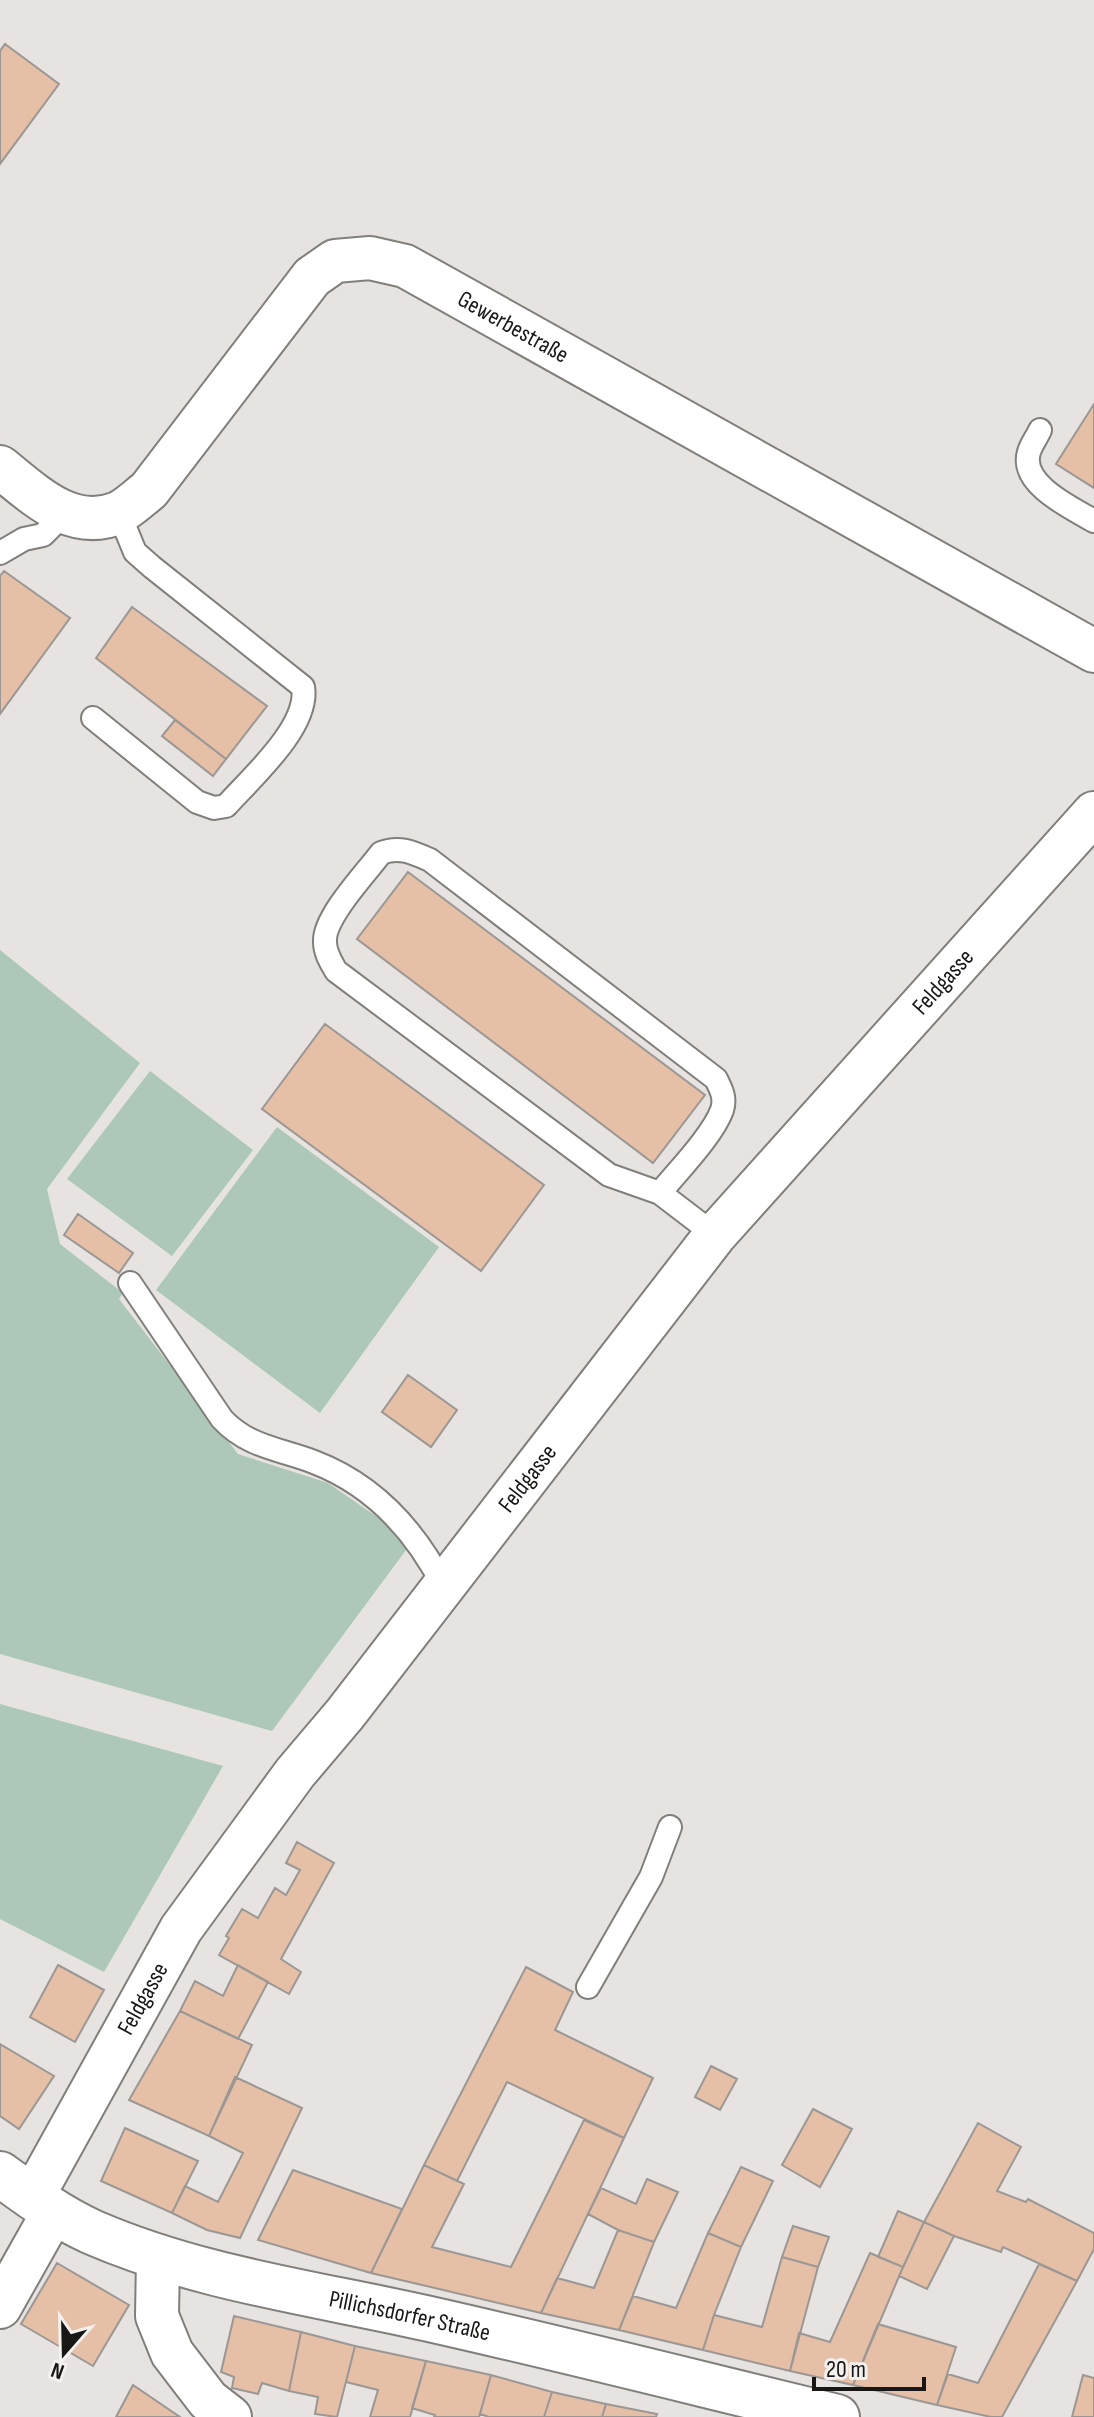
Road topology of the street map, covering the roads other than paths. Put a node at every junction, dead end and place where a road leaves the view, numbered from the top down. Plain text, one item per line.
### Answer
1 (1040, 430) dead end
2 (0, 467) edge
3 (66, 512) junction
4 (119, 513) junction
5 (1094, 521) edge
6 (0, 553) edge
7 (1094, 651) edge
8 (93, 718) dead end
9 (1094, 813) edge
10 (660, 1193) junction
11 (715, 1235) junction
12 (130, 1283) dead end
13 (444, 1587) junction
14 (670, 1827) dead end
15 (588, 1987) dead end
16 (29, 2194) edge
17 (158, 2258) junction
18 (0, 2307) edge
19 (230, 2417) edge
20 (837, 2417) edge

1 - 5 lane
2 - 3 street
3 - 4 street
3 - 6 lane
4 - 7 street, Gewerbestraße
4 - 8 lane
9 - 11 street, Feldgasse
10 - 10 lane
10 - 11 lane
11 - 13 street, Feldgasse
12 - 13 lane
13 - 16 street, Feldgasse
14 - 15 lane
16 - 17 main road, Pillichsdorfer Straße
16 - 18 street, Feldgasse
17 - 19 street
17 - 20 main road, Pillichsdorfer Straße

